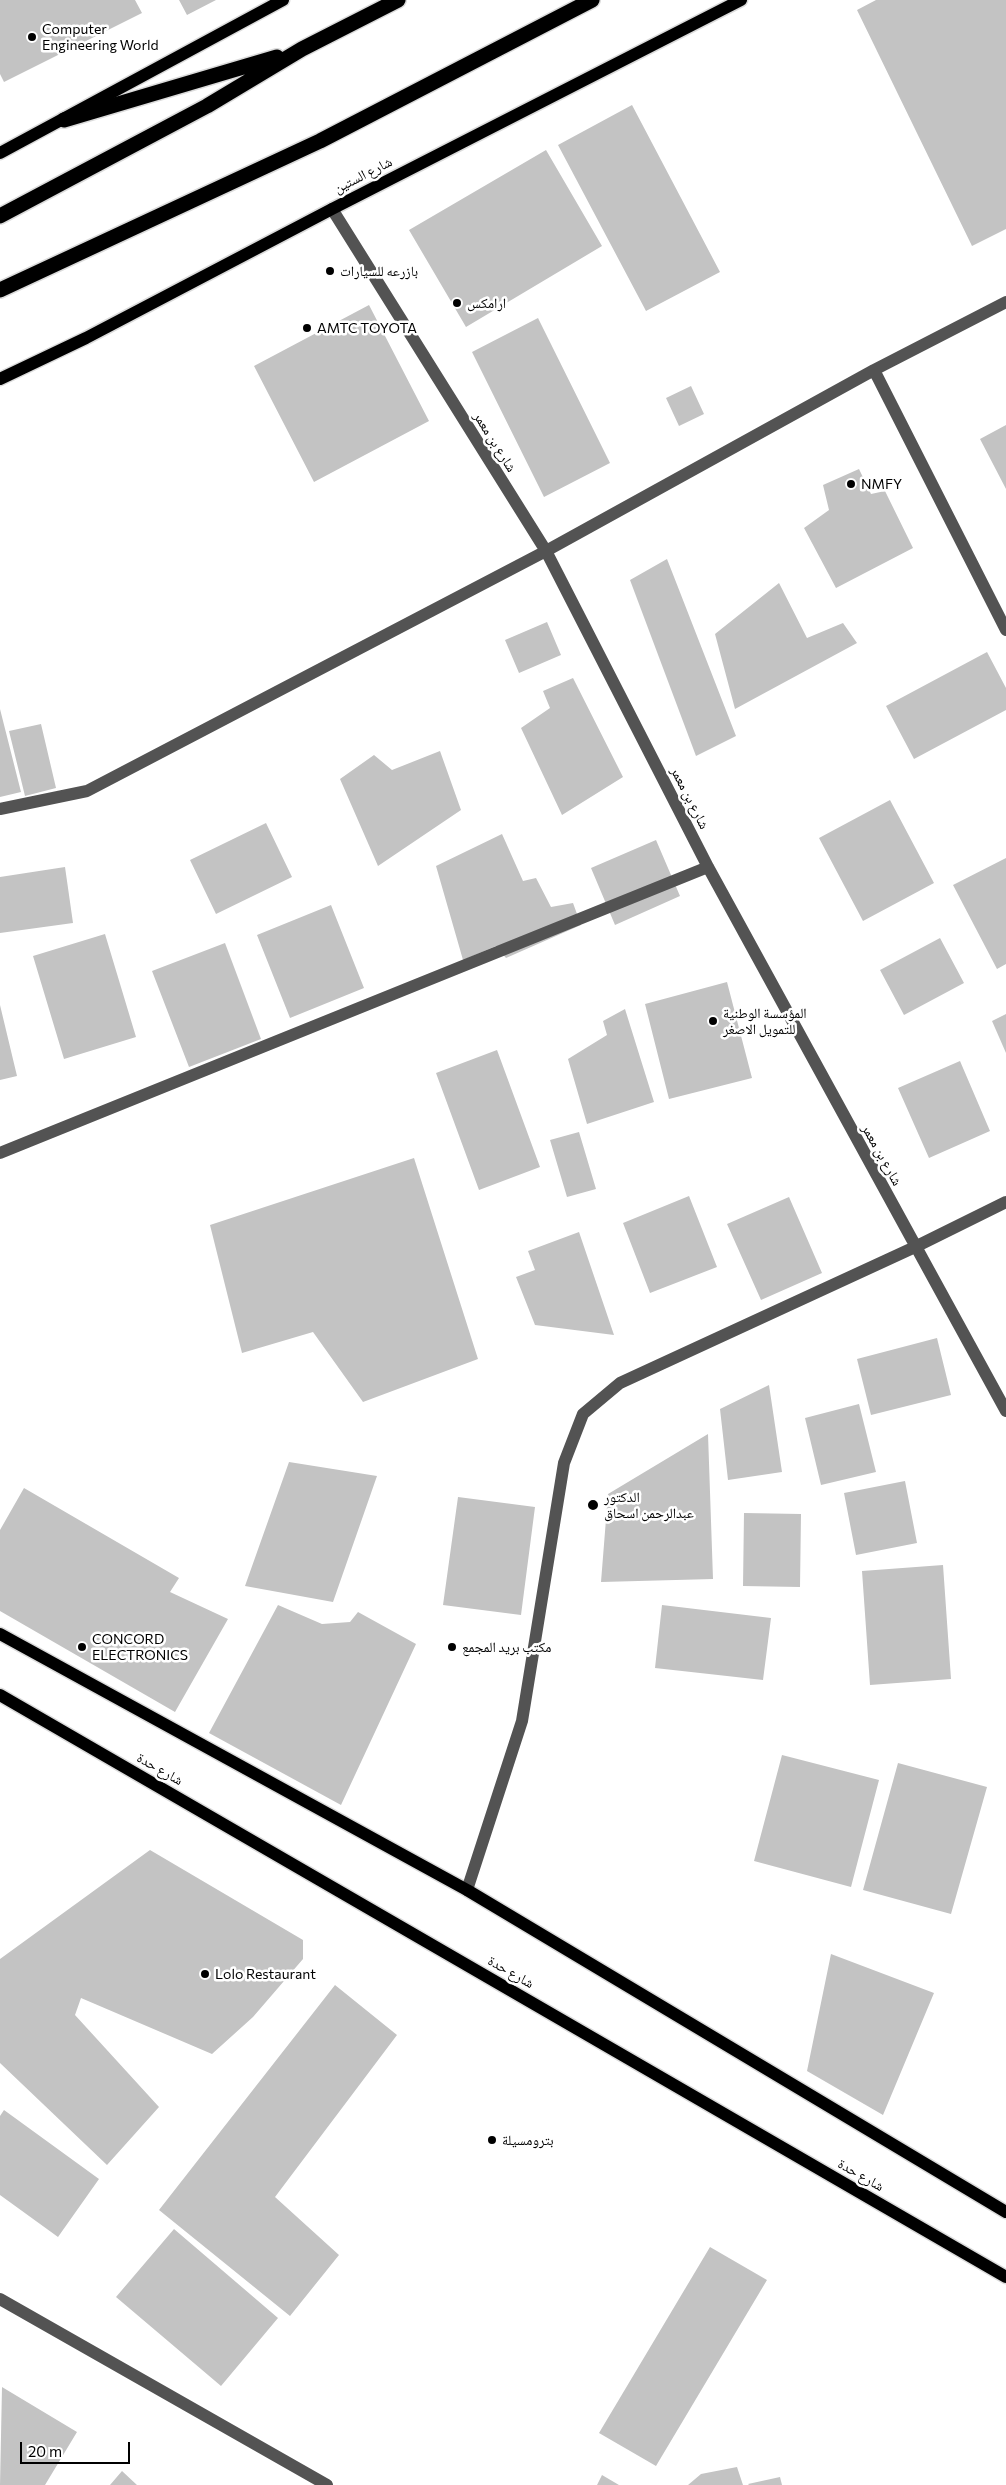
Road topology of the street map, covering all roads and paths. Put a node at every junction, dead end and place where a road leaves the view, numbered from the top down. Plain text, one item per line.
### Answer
1 (283, 0) edge
2 (398, 0) edge
3 (592, 0) edge
4 (742, 0) edge
5 (302, 49) junction
6 (64, 120) junction
7 (0, 153) edge
8 (332, 209) junction
9 (0, 216) edge
10 (0, 290) edge
11 (1006, 302) edge
12 (874, 370) junction
13 (0, 379) edge
14 (546, 551) junction
15 (1006, 630) edge
16 (0, 809) edge
17 (708, 867) junction
18 (0, 1153) edge
19 (1006, 1202) edge
20 (915, 1247) junction
21 (1006, 1410) edge
22 (0, 1634) edge
23 (0, 1695) edge
24 (467, 1890) junction
25 (1006, 2212) edge
26 (1006, 2277) edge
27 (0, 2299) edge
28 (327, 2485) edge

1 - 6 main road
2 - 5 highway
3 - 10 highway
4 - 8 main road, شارع الستين
5 - 6 highway
5 - 9 highway
6 - 7 main road
8 - 13 main road, شارع الستين
8 - 14 street, شارع بن معمر
11 - 12 street
12 - 14 street
12 - 15 street
14 - 16 street
14 - 17 street, شارع بن معمر
17 - 18 street
17 - 20 street, شارع بن معمر
19 - 20 street
20 - 21 street, شارع بن معمر
20 - 24 street
22 - 24 main road
23 - 26 main road, شارع حدة
24 - 25 main road
27 - 28 street

